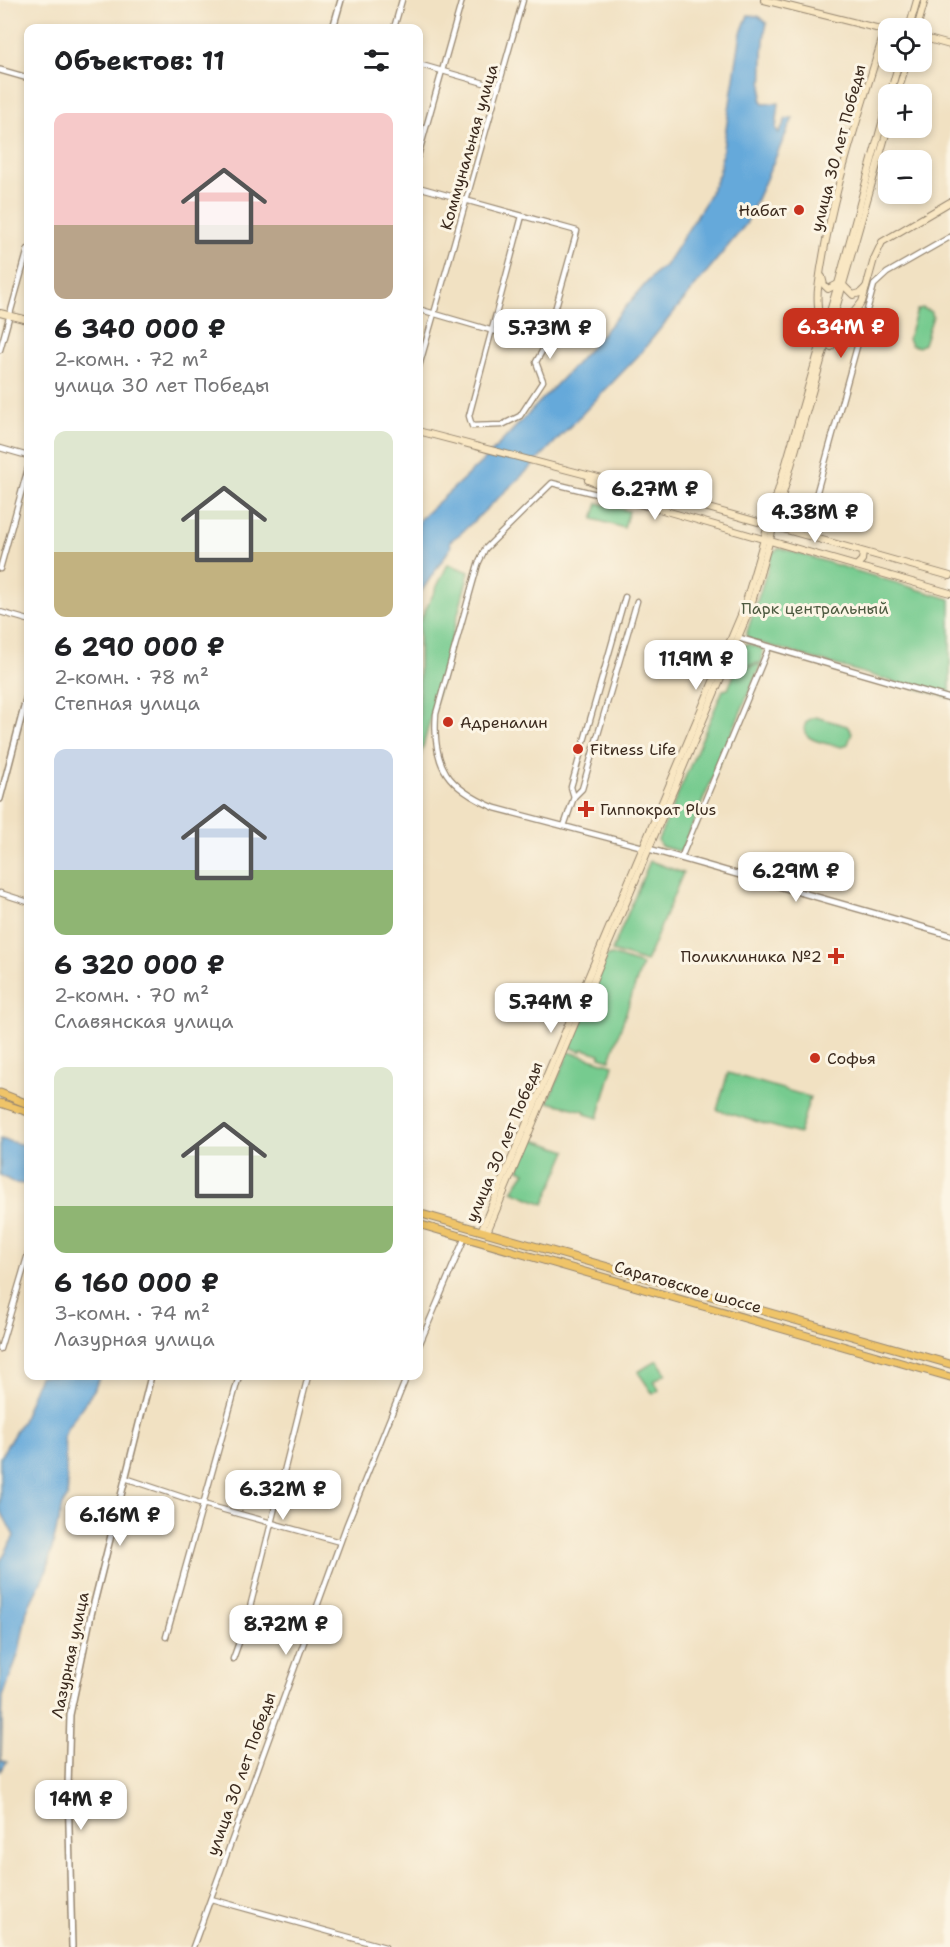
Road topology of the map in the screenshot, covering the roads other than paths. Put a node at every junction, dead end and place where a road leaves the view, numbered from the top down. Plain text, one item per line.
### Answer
1 (340, 0) edge
2 (402, 0) edge
3 (462, 0) edge
4 (523, 0) edge
5 (764, 0) edge
6 (917, 0) edge
7 (925, 0) edge
8 (912, 18) edge
9 (920, 18) edge
10 (334, 24) edge
11 (395, 24) edge
12 (878, 28) edge
13 (932, 40) edge
14 (950, 45) edge
15 (878, 59) edge
16 (423, 65) edge
17 (0, 70) edge
18 (442, 71) junction
19 (24, 77) edge
20 (498, 87) junction
21 (423, 138) edge
22 (881, 138) edge
23 (423, 188) edge
24 (467, 201) junction
25 (950, 202) edge
26 (522, 216) junction
27 (950, 237) edge
28 (24, 264) edge
29 (822, 274) junction
30 (841, 285) junction
31 (866, 286) junction
32 (423, 311) edge
33 (0, 313) edge
34 (434, 314) junction
35 (10, 315) junction
36 (24, 319) edge
37 (490, 330) junction
38 (545, 346) junction
39 (819, 348) junction
40 (0, 350) edge
41 (423, 352) edge
42 (818, 379) junction
43 (423, 432) edge
44 (0, 448) edge
45 (24, 455) edge
46 (556, 468) junction
47 (24, 482) edge
48 (609, 488) junction
49 (637, 488) junction
50 (606, 497) junction
51 (634, 500) junction
52 (659, 509) junction
53 (771, 526) junction
54 (805, 535) junction
55 (768, 541) junction
56 (834, 543) junction
57 (863, 552) junction
58 (828, 558) junction
59 (856, 566) junction
60 (0, 569) edge
61 (950, 576) edge
62 (950, 593) edge
63 (625, 597) dead end
64 (637, 601) dead end
65 (0, 612) edge
66 (24, 619) edge
67 (736, 637) junction
68 (769, 647) junction
69 (950, 699) edge
70 (24, 707) edge
71 (574, 797) junction
72 (0, 799) edge
73 (564, 826) junction
74 (646, 848) junction
75 (681, 858) junction
76 (0, 893) edge
77 (24, 901) edge
78 (950, 935) edge
79 (2, 1094) edge
80 (0, 1102) edge
81 (24, 1102) edge
82 (24, 1111) edge
83 (423, 1214) edge
84 (423, 1225) edge
85 (484, 1231) junction
86 (465, 1238) junction
87 (480, 1241) junction
88 (24, 1268) edge
89 (645, 1277) junction
90 (642, 1288) junction
91 (423, 1336) edge
92 (0, 1349) edge
93 (899, 1349) junction
94 (896, 1362) junction
95 (950, 1363) edge
96 (950, 1377) edge
97 (150, 1380) edge
98 (238, 1380) edge
99 (307, 1380) edge
100 (405, 1380) edge
101 (125, 1478) junction
102 (203, 1504) junction
103 (271, 1524) junction
104 (340, 1542) junction
105 (166, 1637) dead end
106 (233, 1659) dead end
107 (211, 1899) junction
108 (72, 1947) edge
109 (193, 1947) edge
110 (385, 1947) edge

1 - 10 street
2 - 11 street
3 - 18 street
4 - 20 street, Коммунальная улица
5 - 12 main road
6 - 8 main road
7 - 9 main road
13 - 14 main road
15 - 29 main road, улица 30 лет Победы
16 - 18 street
17 - 19 street
18 - 20 street
18 - 21 street
20 - 24 street, Коммунальная улица
22 - 30 main road
23 - 24 street
24 - 26 street
24 - 34 street, Коммунальная улица
25 - 31 main road
26 - 37 street
26 - 38 street
27 - 54 street
28 - 35 street
29 - 30 main road
29 - 39 main road, улица 30 лет Победы
30 - 31 main road
30 - 39 main road
30 - 42 main road
31 - 42 main road
32 - 34 street
33 - 35 main road
34 - 37 street
34 - 41 street, Коммунальная улица
35 - 36 main road
35 - 40 street
37 - 38 street
37 - 38 street
39 - 53 main road
42 - 53 main road
43 - 46 main road
44 - 45 street
46 - 48 main road
46 - 49 main road
47 - 60 street
48 - 50 street
48 - 51 main road
49 - 51 main road
49 - 53 main road
50 - 52 street
50 - 73 street
51 - 52 main road
52 - 55 main road
53 - 54 main road
53 - 55 main road
54 - 56 main road
55 - 58 main road
55 - 67 main road
56 - 57 main road
56 - 58 main road
57 - 59 main road
57 - 61 main road
58 - 59 main road
59 - 62 main road
63 - 71 street
64 - 71 street
65 - 66 street
67 - 68 street
67 - 74 main road
68 - 69 street
68 - 75 street
70 - 72 street
71 - 73 street
73 - 74 street
74 - 75 street
74 - 85 main road
75 - 78 street
76 - 77 street
79 - 80 main road
79 - 81 main road
80 - 82 main road
83 - 85 main road, Саратовское шоссе
84 - 86 main road, Саратовское шоссе
85 - 87 main road
85 - 89 main road, Саратовское шоссе
86 - 87 main road, Саратовское шоссе
86 - 91 street, улица 30 лет Победы
87 - 90 main road, Саратовское шоссе
88 - 92 street
89 - 90 main road
89 - 93 main road, Саратовское шоссе
90 - 94 main road, Саратовское шоссе
93 - 94 main road
93 - 95 main road, Саратовское шоссе
94 - 96 main road, Саратовское шоссе
97 - 101 street, Лазурная улица
98 - 102 street
99 - 103 street
100 - 104 street, улица 30 лет Победы
101 - 102 street
101 - 108 street, Лазурная улица
102 - 103 street
102 - 105 street
103 - 104 street
103 - 106 street
104 - 107 street, улица 30 лет Победы
107 - 109 street, улица 30 лет Победы
107 - 110 street

